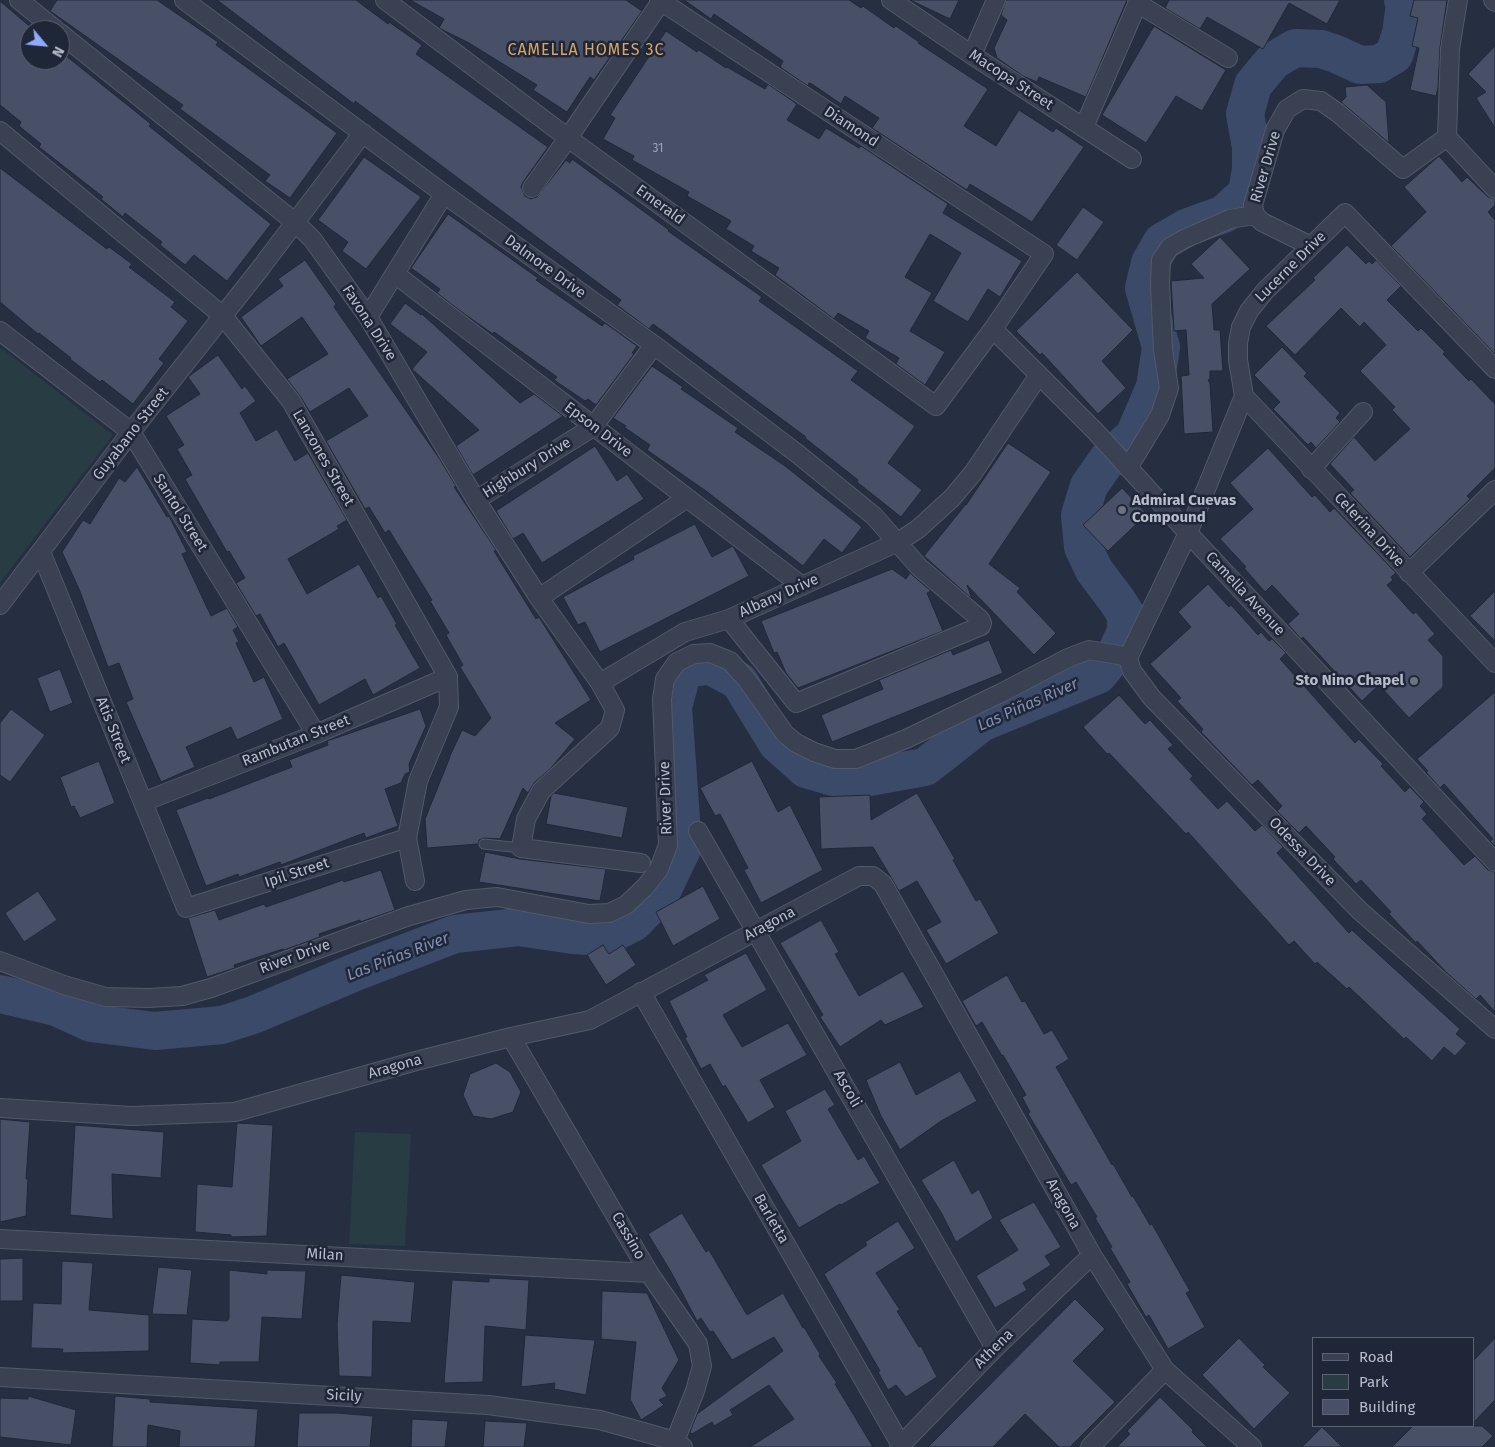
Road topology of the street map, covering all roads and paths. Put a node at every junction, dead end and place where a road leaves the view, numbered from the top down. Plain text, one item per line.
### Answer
1 (19, 0) edge
2 (184, 0) edge
3 (385, 0) edge
4 (661, 0) edge
5 (891, 0) edge
6 (996, 0) edge
7 (1458, 0) edge
8 (1138, 2) edge
9 (44, 20) edge
10 (70, 41) edge
11 (972, 55) junction
12 (1228, 58) dead end
13 (1084, 127) junction
14 (0, 131) edge
15 (363, 134) junction
16 (1447, 137) junction
17 (568, 138) junction
18 (1132, 158) dead end
19 (532, 188) dead end
20 (1495, 189) edge
21 (444, 194) junction
22 (1255, 215) junction
23 (296, 223) junction
24 (1311, 246) junction
25 (395, 274) junction
26 (223, 316) junction
27 (368, 317) junction
28 (994, 329) junction
29 (0, 331) edge
30 (654, 345) junction
31 (1495, 370) edge
32 (1039, 375) junction
33 (1244, 396) junction
34 (1363, 412) dead end
35 (593, 427) junction
36 (131, 432) junction
37 (1125, 464) junction
38 (1311, 469) junction
39 (1495, 490) edge
40 (687, 498) junction
41 (476, 500) junction
42 (1188, 533) junction
43 (898, 542) junction
44 (41, 552) junction
45 (1409, 573) junction
46 (802, 586) junction
47 (539, 598) junction
48 (0, 605) edge
49 (729, 619) junction
50 (1123, 656) junction
51 (1495, 663) edge
52 (448, 677) junction
53 (600, 683) junction
54 (316, 734) junction
55 (143, 802) junction
56 (698, 830) dead end
57 (407, 838) junction
58 (484, 844) dead end
59 (521, 848) junction
60 (1495, 862) edge
61 (641, 863) dead end
62 (415, 881) dead end
63 (186, 908) joint
64 (757, 931) junction
65 (0, 961) edge
66 (641, 992) junction
67 (1495, 1029) edge
68 (511, 1037) junction
69 (0, 1108) edge
70 (0, 1239) edge
71 (1092, 1255) junction
72 (649, 1273) junction
73 (995, 1348) junction
74 (1164, 1370) junction
75 (0, 1377) edge
76 (679, 1444) edge
77 (900, 1446) edge
78 (1090, 1447) edge
79 (1252, 1447) edge

1 - 9 street
2 - 15 street, Dalmore Drive
3 - 17 street, Emerald
4 - 17 street
4 - 28 street, Diamond
5 - 11 street, Macopa Street
6 - 11 street
7 - 16 street
8 - 12 street
8 - 13 street
10 - 23 street, Favona Drive
11 - 13 street, Macopa Street
13 - 18 street, Macopa Street
14 - 26 street, Lanzones Street
15 - 21 street, Dalmore Drive
15 - 23 street, Guyabano Street
16 - 20 street
16 - 22 street, River Drive
17 - 19 street
17 - 28 street, Emerald
21 - 25 street
21 - 30 street, Dalmore Drive
22 - 24 street, River Drive
22 - 37 street
23 - 26 street, Guyabano Street
23 - 27 street, Favona Drive
24 - 31 street, Lucerne Drive
24 - 33 street, Lucerne Drive
25 - 27 street
25 - 35 street, Epson Drive
26 - 36 street, Guyabano Street
26 - 52 street, Lanzones Street
27 - 41 street, Favona Drive
28 - 32 street, Camella Avenue
29 - 36 street, Santol Street
30 - 35 street, Highbury Drive
30 - 43 street, Dalmore Drive
32 - 37 street, Camella Avenue
32 - 43 street, Albany Drive
33 - 38 street, Celerina Drive
33 - 42 street
34 - 38 street
35 - 40 street, Epson Drive
35 - 41 street, Highbury Drive
36 - 44 street, Guyabano Street
36 - 54 street, Santol Street
37 - 42 street, Camella Avenue
38 - 45 street, Celerina Drive
39 - 45 street
40 - 46 street, Epson Drive
40 - 47 street
41 - 47 street, Favona Drive
42 - 50 street
42 - 60 street, Camella Avenue
43 - 46 street, Albany Drive
43 - 49 street, Dalmore Drive
44 - 48 street, Guyabano Street
44 - 55 street, Atis Street
45 - 51 street, Celerina Drive
46 - 49 street, Albany Drive
47 - 53 street, Favona Drive
49 - 53 street, Albany Drive
50 - 65 street, River Drive
50 - 67 street, Odessa Drive
52 - 54 street, Rambutan Street
52 - 57 street, Lanzones Street
53 - 59 street, Favona Drive
54 - 55 street, Rambutan Street
55 - 63 street, Atis Street
56 - 64 street, Ascoli
57 - 62 street, Lanzones Street
57 - 63 street, Ipil Street
58 - 59 lane
59 - 61 street
64 - 66 street, Aragona
64 - 71 street, Aragona
64 - 73 street, Ascoli
66 - 68 street, Aragona
66 - 77 street, Barletta
68 - 69 street, Aragona
68 - 72 street, Cassino
70 - 72 street, Milan
71 - 73 street, Athena
71 - 74 street, Aragona
72 - 76 street, Cassino
73 - 77 street, Athena
74 - 78 street
74 - 79 street, Aragona
75 - 76 street, Sicily

